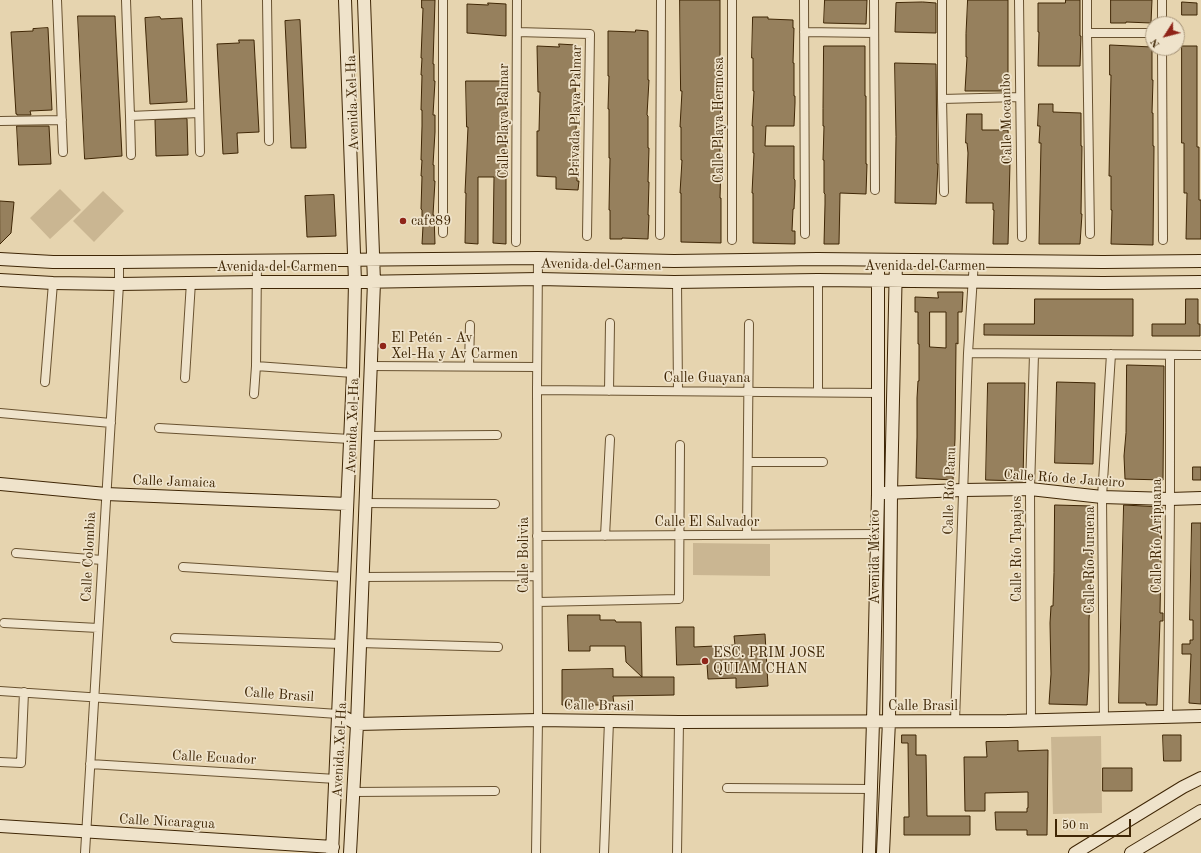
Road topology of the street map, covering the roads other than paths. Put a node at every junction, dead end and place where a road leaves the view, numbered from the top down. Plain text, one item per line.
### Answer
1 (57, 0) edge
2 (126, 0) edge
3 (197, 0) edge
4 (267, 0) edge
5 (345, 0) edge
6 (364, 0) edge
7 (443, 0) edge
8 (517, 0) edge
9 (661, 0) edge
10 (732, 0) edge
11 (804, 0) edge
12 (874, 0) edge
13 (942, 0) edge
14 (1019, 0) edge
15 (1087, 0) edge
16 (1162, 0) edge
17 (1162, 16) edge
18 (517, 32) junction
19 (804, 32) junction
20 (874, 32) junction
21 (1086, 33) junction
22 (1145, 33) edge
23 (1162, 56) edge
24 (1020, 97) junction
25 (942, 98) junction
26 (200, 113) junction
27 (130, 116) junction
28 (62, 120) junction
29 (0, 121) edge
30 (269, 141) dead end
31 (63, 152) dead end
32 (200, 152) dead end
33 (131, 156) dead end
34 (875, 190) dead end
35 (944, 192) dead end
36 (443, 233) dead end
37 (805, 234) dead end
38 (1090, 234) dead end
39 (660, 235) dead end
40 (587, 236) dead end
41 (1022, 237) dead end
42 (732, 240) dead end
43 (1163, 240) dead end
44 (516, 242) dead end
45 (538, 258) junction
46 (0, 259) edge
47 (354, 260) junction
48 (373, 260) junction
49 (878, 260) junction
50 (896, 260) junction
51 (257, 261) junction
52 (974, 261) junction
53 (1201, 261) edge
54 (119, 262) junction
55 (539, 279) junction
56 (0, 280) edge
57 (818, 280) junction
58 (878, 281) junction
59 (191, 282) junction
60 (257, 282) junction
61 (355, 282) junction
62 (374, 282) junction
63 (677, 282) junction
64 (896, 282) junction
65 (972, 282) junction
66 (1201, 282) edge
67 (52, 283) junction
68 (119, 284) junction
69 (610, 323) dead end
70 (749, 324) dead end
71 (470, 325) dead end
72 (968, 353) junction
73 (1034, 354) junction
74 (1111, 354) junction
75 (1170, 355) junction
76 (1201, 355) edge
77 (256, 366) junction
78 (370, 366) junction
79 (469, 366) junction
80 (537, 367) junction
81 (353, 373) junction
82 (185, 378) dead end
83 (45, 382) dead end
84 (537, 390) junction
85 (609, 390) junction
86 (678, 391) junction
87 (748, 392) junction
88 (818, 392) junction
89 (878, 393) junction
90 (254, 394) dead end
91 (0, 414) edge
92 (111, 423) junction
93 (159, 428) dead end
94 (368, 436) junction
95 (497, 436) dead end
96 (350, 439) junction
97 (610, 439) dead end
98 (680, 445) dead end
99 (748, 462) junction
100 (823, 462) dead end
101 (0, 484) edge
102 (1030, 489) junction
103 (963, 490) junction
104 (891, 493) junction
105 (106, 494) junction
106 (878, 494) junction
107 (1102, 497) junction
108 (1201, 498) edge
109 (1170, 499) junction
110 (365, 503) junction
111 (347, 504) junction
112 (495, 504) dead end
113 (877, 534) junction
114 (679, 535) junction
115 (747, 535) junction
116 (537, 536) junction
117 (605, 536) junction
118 (16, 553) dead end
119 (102, 560) junction
120 (183, 567) dead end
121 (537, 576) junction
122 (344, 577) junction
123 (362, 577) junction
124 (538, 602) junction
125 (4, 622) dead end
126 (98, 628) junction
127 (175, 638) dead end
128 (360, 643) junction
129 (341, 644) junction
130 (498, 647) dead end
131 (0, 691) edge
132 (24, 692) junction
133 (94, 698) junction
134 (338, 714) junction
135 (1201, 716) edge
136 (1168, 717) junction
137 (1104, 719) junction
138 (538, 720) junction
139 (609, 721) junction
140 (890, 721) junction
141 (955, 721) junction
142 (1031, 721) junction
143 (679, 722) junction
144 (873, 722) junction
145 (357, 724) junction
146 (0, 762) edge
147 (90, 764) junction
148 (1201, 778) edge
149 (336, 779) junction
150 (727, 788) dead end
151 (871, 789) junction
152 (495, 791) dead end
153 (353, 792) junction
154 (1201, 812) edge
155 (0, 826) edge
156 (86, 832) junction
157 (332, 850) edge
158 (85, 853) edge
159 (350, 853) edge
160 (536, 853) edge
161 (604, 853) edge
162 (678, 853) edge
163 (869, 853) edge
164 (883, 853) edge
165 (1075, 853) edge
166 (1131, 853) edge

1 - 28 street
2 - 27 street
3 - 26 street
4 - 30 street
5 - 47 street, Avenida Xel-Ha
6 - 48 street, Avenida Xel-Ha
7 - 36 street
8 - 18 street, Calle Playa Palmar
9 - 39 street
10 - 42 street, Calle Playa Hermosa
11 - 19 street
12 - 20 street
13 - 25 street
14 - 24 street, Calle Mocambo
15 - 21 street
16 - 17 street
18 - 40 street, Privada Playa Palmar
18 - 44 street, Calle Playa Palmar
19 - 20 street
19 - 37 street
20 - 34 street
21 - 22 street
21 - 38 street
23 - 43 street
24 - 25 street
24 - 41 street, Calle Mocambo
25 - 35 street
26 - 27 street
26 - 32 street
27 - 33 street
28 - 29 street
28 - 31 street
45 - 48 street, Avenida del Carmen
45 - 49 street, Avenida del Carmen
45 - 55 street, Calle Bolivia
46 - 54 street, Avenida del Carmen
47 - 48 street, Avenida del Carmen
47 - 51 street, Avenida del Carmen
47 - 61 street, Avenida Xel-Ha
48 - 62 street, Avenida Xel-Ha
49 - 50 street, Avenida del Carmen
49 - 58 street, Avenida México
50 - 52 street, Avenida del Carmen
50 - 64 street, Avenida México
51 - 54 street, Avenida del Carmen
51 - 60 street
52 - 53 street, Avenida del Carmen
52 - 65 street, Calle Río Paru
54 - 68 street, Calle Colombia
55 - 62 street, Avenida del Carmen
55 - 63 street, Avenida del Carmen
55 - 80 street, Calle Bolivia
56 - 67 street, Avenida del Carmen
57 - 58 street, Avenida del Carmen
57 - 63 street, Avenida del Carmen
57 - 88 street
58 - 64 street, Avenida del Carmen
58 - 89 street, Avenida México
59 - 60 street, Avenida del Carmen
59 - 68 street, Avenida del Carmen
59 - 82 street
60 - 61 street, Avenida del Carmen
60 - 77 street
61 - 62 street, Avenida del Carmen
61 - 81 street, Avenida Xel-Ha
62 - 78 street, Avenida Xel-Ha
63 - 86 street
64 - 65 street, Avenida del Carmen
64 - 104 street, Avenida México
65 - 66 street, Avenida del Carmen
65 - 72 street, Calle Río Paru
67 - 68 street, Avenida del Carmen
67 - 83 street
68 - 92 street, Calle Colombia
69 - 85 street
70 - 87 street
71 - 79 street
72 - 73 street
72 - 103 street, Calle Río Paru
73 - 74 street
73 - 102 street, Calle Río Tapajos
74 - 75 street
74 - 107 street, Calle Río Juruena
75 - 76 street
75 - 109 street, Calle Río Aripuana
77 - 81 street
77 - 90 street
78 - 79 street
78 - 94 street, Avenida Xel-Ha
79 - 80 street
80 - 84 street, Calle Bolivia
81 - 96 street, Avenida Xel-Ha
84 - 85 street, Calle Guayana
84 - 116 street, Calle Bolivia
85 - 86 street, Calle Guayana
86 - 87 street, Calle Guayana
87 - 88 street, Calle Guayana
87 - 99 street
88 - 89 street, Calle Guayana
89 - 106 street, Avenida México
91 - 92 street
92 - 105 street, Calle Colombia
93 - 96 street
94 - 95 street
94 - 110 street, Avenida Xel-Ha
96 - 111 street, Avenida Xel-Ha
97 - 117 street
98 - 114 street
99 - 100 street
99 - 115 street
101 - 105 street, Calle Jamaica
102 - 103 street, Calle Río de Janeiro
102 - 107 street, Calle Río de Janeiro
102 - 142 street, Calle Río Tapajos
103 - 104 street, Calle Río de Janeiro
103 - 141 street, Calle Río Paru
104 - 106 street, Calle Río de Janeiro
104 - 140 street, Avenida México
105 - 111 street, Calle Jamaica
105 - 119 street, Calle Colombia
106 - 113 street, Avenida México
107 - 109 street, Calle Río de Janeiro
107 - 137 street, Calle Río Juruena
108 - 109 street, Calle Río de Janeiro
109 - 136 street, Calle Río Aripuana
110 - 112 street
110 - 123 street, Avenida Xel-Ha
111 - 122 street, Avenida Xel-Ha
113 - 115 street, Calle El Salvador
113 - 144 street, Avenida México
114 - 115 street, Calle El Salvador
114 - 117 street, Calle El Salvador
114 - 124 street
116 - 117 street, Calle El Salvador
116 - 121 street, Calle Bolivia
118 - 119 street
119 - 126 street, Calle Colombia
120 - 122 street
121 - 123 street
121 - 124 street, Calle Bolivia
122 - 129 street, Avenida Xel-Ha
123 - 128 street, Avenida Xel-Ha
124 - 138 street, Calle Bolivia
125 - 126 street
126 - 133 street, Calle Colombia
127 - 129 street
128 - 130 street
128 - 145 street, Avenida Xel-Ha
129 - 134 street, Avenida Xel-Ha
131 - 132 street, Calle Brasil
132 - 133 street, Calle Brasil
132 - 146 street
133 - 134 street, Calle Brasil
133 - 147 street, Calle Colombia
134 - 145 street, Calle Brasil
134 - 149 street, Avenida Xel-Ha
135 - 136 street, Calle Brasil
136 - 137 street, Calle Brasil
137 - 142 street, Calle Brasil
138 - 139 street, Calle Brasil
138 - 145 street, Calle Brasil
138 - 160 street, Calle Bolivia
139 - 143 street, Calle Brasil
139 - 161 street
140 - 141 street, Calle Brasil
140 - 144 street, Calle Brasil
140 - 164 street, Avenida México
141 - 142 street, Calle Brasil
143 - 144 street, Calle Brasil
143 - 162 street
144 - 151 street, Avenida México
145 - 153 street, Avenida Xel-Ha
147 - 149 street, Calle Ecuador
147 - 156 street, Calle Colombia
148 - 165 street
149 - 157 street, Avenida Xel-Ha
150 - 151 street
151 - 163 street, Avenida México
152 - 153 street
153 - 159 street, Avenida Xel-Ha
154 - 166 street
155 - 156 street, Calle Nicaragua
156 - 157 street, Calle Nicaragua
156 - 158 street, Calle Colombia

